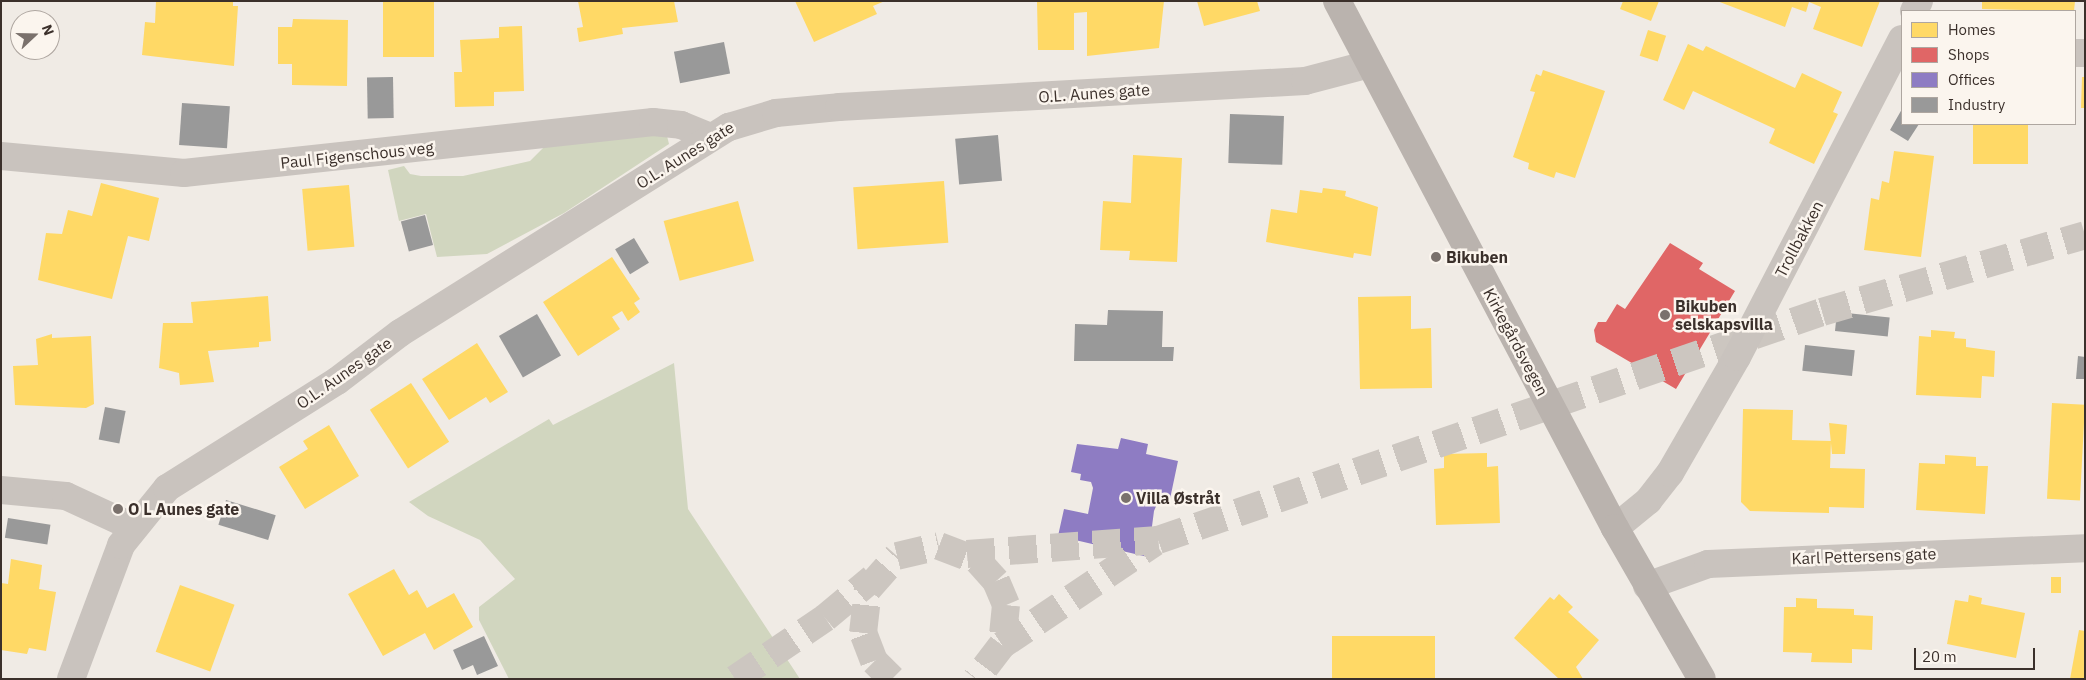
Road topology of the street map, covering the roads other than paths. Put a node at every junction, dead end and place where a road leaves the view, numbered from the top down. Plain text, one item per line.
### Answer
1 (1337, 1) edge
2 (1901, 43) edge
3 (1370, 64) junction
4 (710, 137) junction
5 (1, 156) edge
6 (1, 490) edge
7 (133, 527) junction
8 (1615, 528) junction
9 (2085, 548) edge
10 (1647, 586) junction
11 (71, 679) edge
12 (1702, 679) edge

1 - 3 street, Kirkegårdsvegen
2 - 8 street, Trollbakken
3 - 4 street, O.L. Aunes gate
3 - 8 street, Kirkegårdsvegen
4 - 5 street, Paul Figenschous veg
4 - 7 street, O.L. Aunes gate
6 - 7 street
7 - 11 street, O.L. Aunes gate
8 - 10 street, Kirkegårdsvegen
9 - 10 street, Karl Pettersens gate
10 - 12 street, Kirkegårdsvegen

